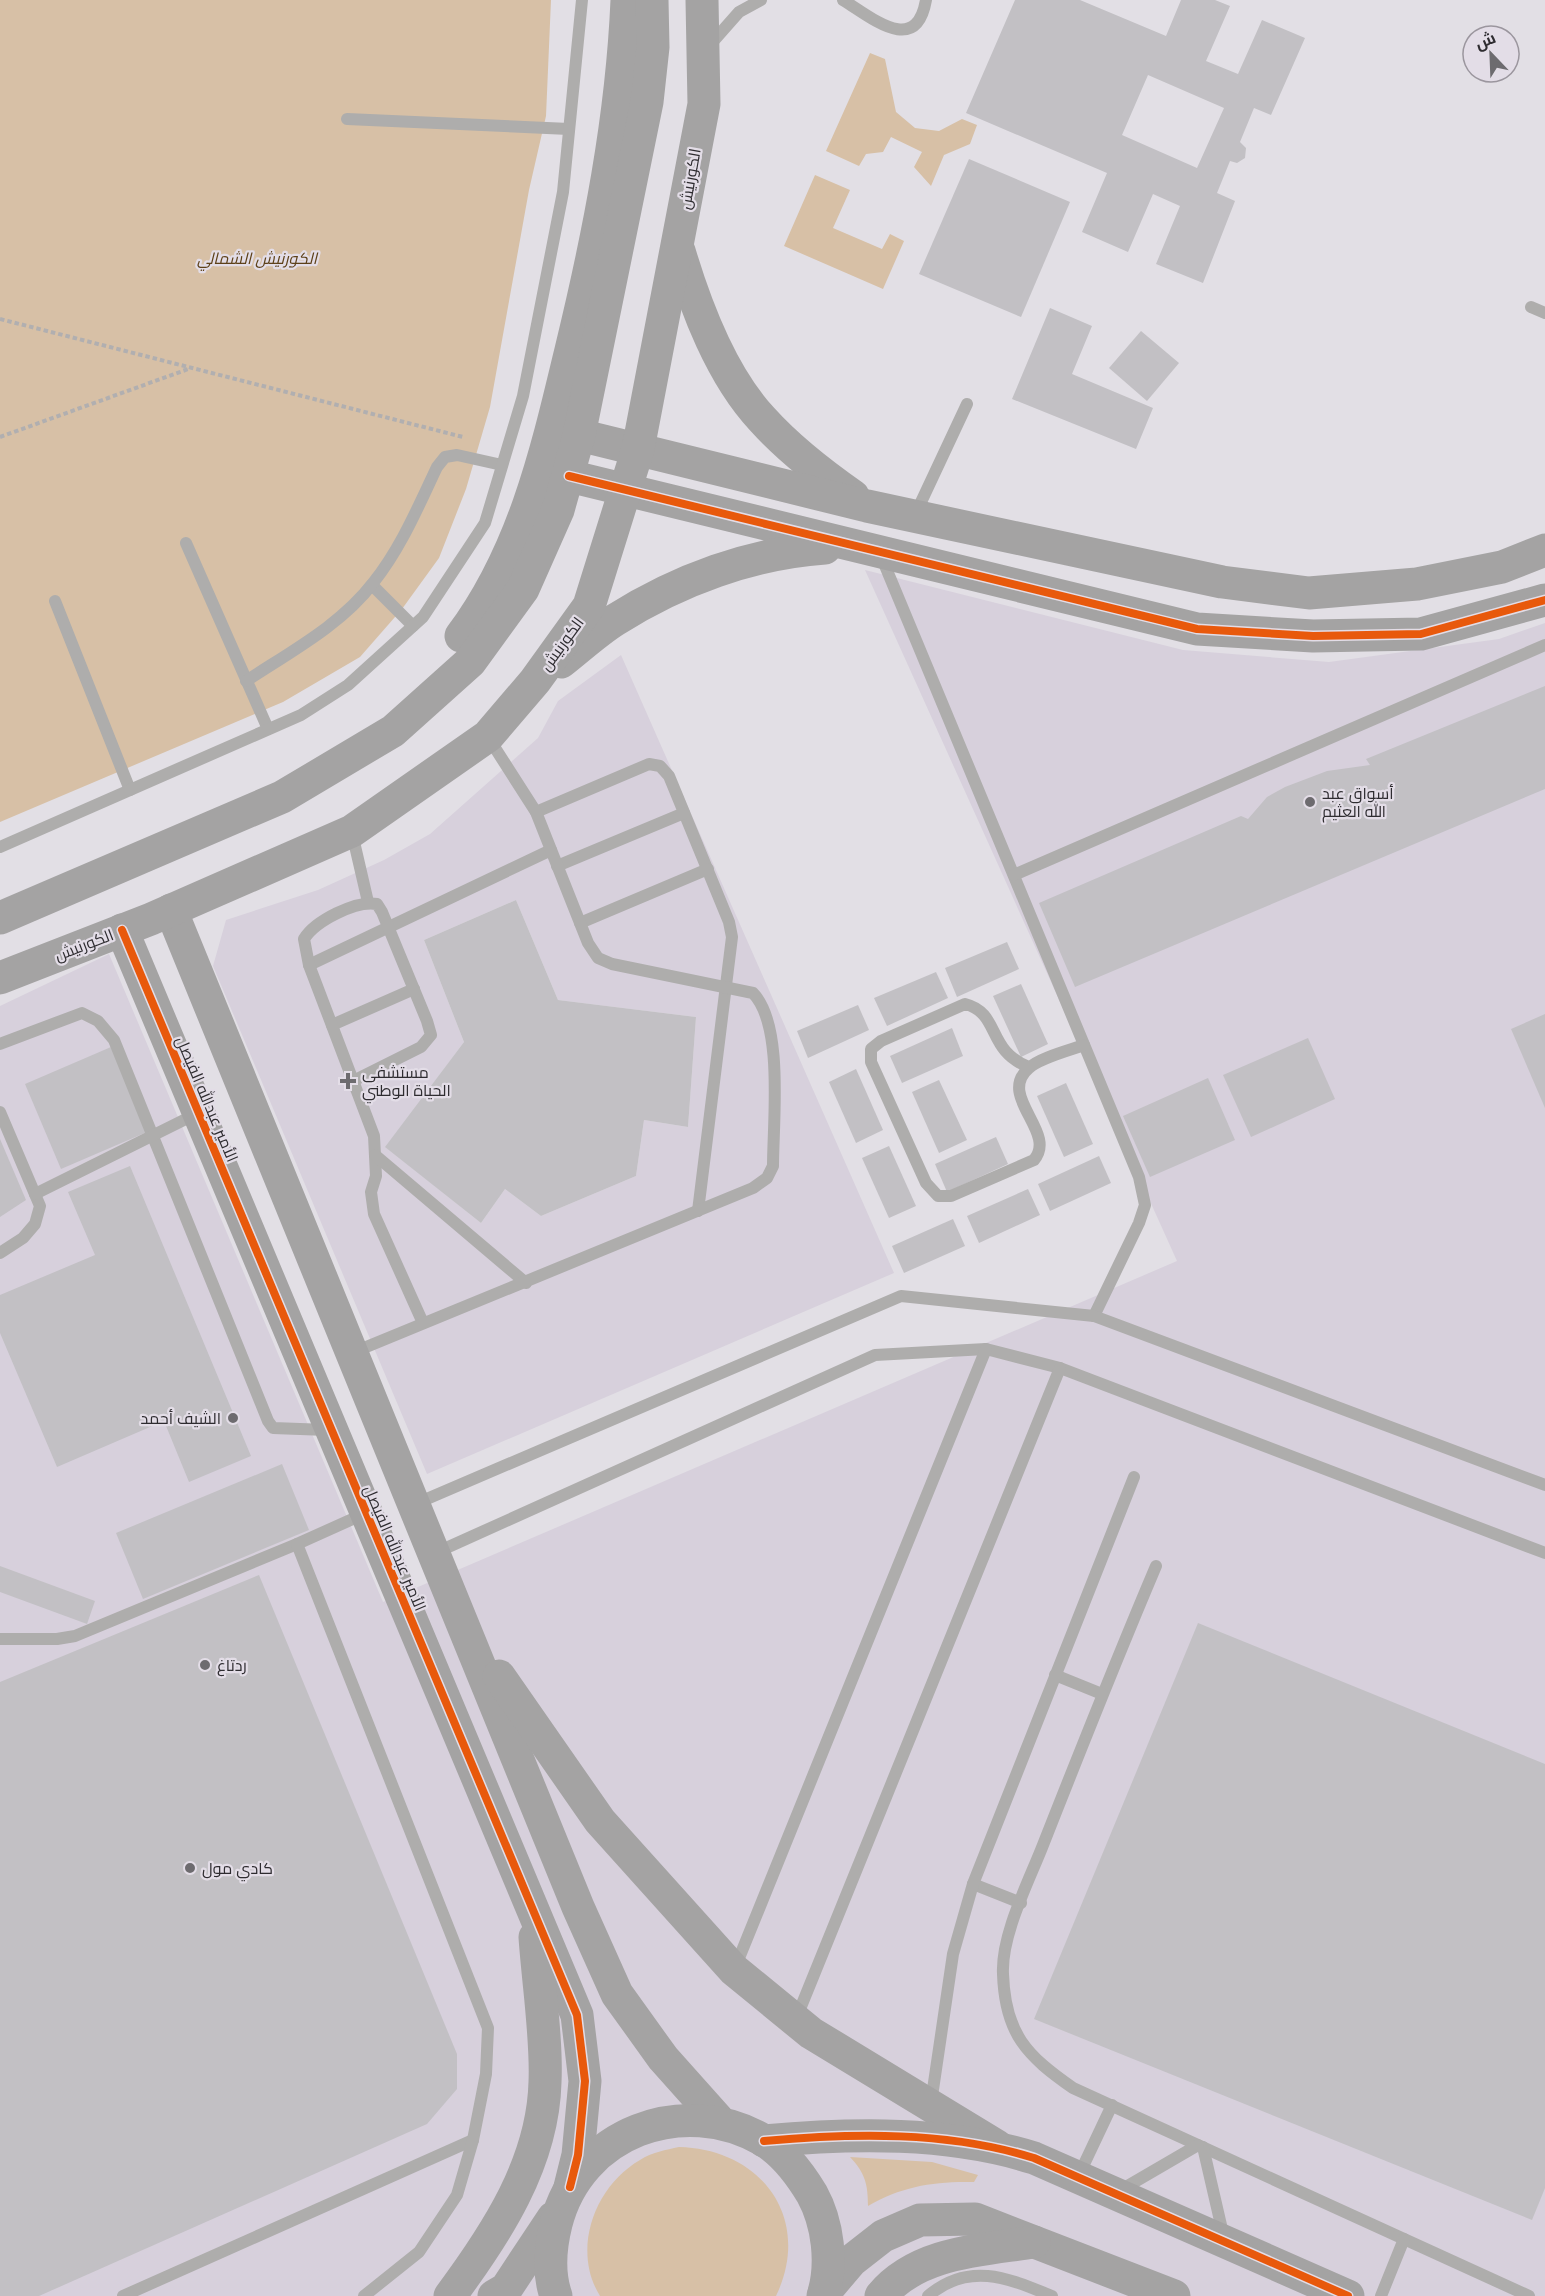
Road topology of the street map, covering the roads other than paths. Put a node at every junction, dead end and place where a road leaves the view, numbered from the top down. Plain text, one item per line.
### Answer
1 (582, 0) edge
2 (627, 0) edge
3 (652, 0) edge
4 (702, 0) edge
5 (761, 0) edge
6 (843, 0) edge
7 (926, 0) edge
8 (703, 53) junction
9 (347, 119) dead end
10 (569, 129) junction
11 (678, 247) junction
12 (1531, 307) dead end
13 (1545, 313) edge
14 (967, 404) dead end
15 (579, 435) junction
16 (638, 449) junction
17 (502, 465) junction
18 (569, 476) junction
19 (627, 490) junction
20 (867, 506) junction
21 (915, 516) junction
22 (186, 543) dead end
23 (866, 549) junction
24 (1545, 550) edge
25 (372, 585) junction
26 (1545, 600) edge
27 (56, 601) dead end
28 (413, 626) junction
29 (1545, 645) edge
30 (246, 681) junction
31 (535, 681) junction
32 (267, 729) junction
33 (488, 736) junction
34 (328, 769) junction
35 (130, 790) junction
36 (536, 812) junction
37 (684, 813) junction
38 (352, 831) junction
39 (0, 847) edge
40 (551, 850) junction
41 (557, 866) junction
42 (708, 869) junction
43 (1014, 875) junction
44 (368, 902) junction
45 (171, 910) junction
46 (0, 918) edge
47 (580, 923) junction
48 (388, 926) junction
49 (122, 930) junction
50 (309, 966) junction
51 (0, 978) edge
52 (726, 987) junction
53 (414, 989) junction
54 (332, 1025) junction
55 (0, 1044) edge
56 (1084, 1044) junction
57 (1029, 1067) junction
58 (353, 1081) junction
59 (0, 1112) edge
60 (198, 1113) junction
61 (153, 1136) junction
62 (375, 1155) junction
63 (35, 1194) junction
64 (698, 1211) junction
65 (0, 1253) edge
66 (526, 1283) junction
67 (1094, 1316) junction
68 (423, 1323) junction
69 (986, 1349) junction
70 (352, 1353) junction
71 (1060, 1368) junction
72 (331, 1430) junction
73 (1134, 1477) dead end
74 (1545, 1485) edge
75 (414, 1505) junction
76 (366, 1513) junction
77 (297, 1544) junction
78 (1545, 1553) edge
79 (434, 1554) junction
80 (1156, 1566) dead end
81 (460, 1620) junction
82 (0, 1639) edge
83 (1055, 1675) junction
84 (1102, 1694) junction
85 (973, 1884) junction
86 (1021, 1903) junction
87 (533, 1911) junction
88 (734, 1970) junction
89 (795, 2020) junction
90 (1112, 2105) junction
91 (931, 2107) junction
92 (721, 2123) junction
93 (473, 2140) junction
94 (764, 2141) junction
95 (997, 2146) junction
96 (1201, 2146) junction
97 (1078, 2178) junction
98 (1115, 2194) junction
99 (565, 2196) junction
100 (1404, 2239) junction
101 (1037, 2241) junction
102 (1225, 2242) junction
103 (824, 2295) edge
104 (1167, 2295) edge
105 (123, 2296) edge
106 (364, 2296) edge
107 (450, 2296) edge
108 (494, 2296) edge
109 (556, 2296) edge
110 (882, 2296) edge
111 (928, 2296) edge
112 (1052, 2296) edge
113 (1348, 2296) edge
114 (1381, 2296) edge
115 (1529, 2296) edge

1 - 10 lane
2 - 34 street
3 - 15 street
4 - 8 street, الكورنيش
5 - 8 lane
6 - 7 lane
8 - 11 street, الكورنيش
9 - 10 lane
10 - 17 lane
11 - 16 street, الكورنيش
11 - 20 street
12 - 13 lane
14 - 21 lane
15 - 16 street
15 - 18 street
16 - 19 street, الكورنيش
16 - 20 street
17 - 25 lane
17 - 28 lane
18 - 19 street
18 - 34 street
19 - 23 street
19 - 31 street, الكورنيش
20 - 21 street
21 - 24 street
22 - 30 lane
23 - 26 street
23 - 31 street
23 - 43 lane
25 - 28 lane
25 - 30 lane
27 - 35 lane
28 - 32 lane
29 - 43 lane
30 - 32 lane
31 - 33 street, الكورنيش
32 - 35 lane
33 - 36 lane
33 - 38 street, الكورنيش
34 - 46 street
35 - 39 lane
36 - 37 lane
36 - 40 lane
37 - 41 lane
37 - 42 lane
38 - 44 lane
38 - 45 street, الكورنيش
40 - 41 lane
40 - 48 lane
41 - 47 lane
42 - 47 lane
42 - 52 lane
43 - 56 lane
44 - 48 lane
44 - 50 lane
45 - 49 street, الكورنيش
45 - 70 street, الأمير عبدالله الفيصل
47 - 52 lane
48 - 50 lane
48 - 53 lane
49 - 51 street, الكورنيش
49 - 60 street, الأمير عبدالله الفيصل
50 - 54 lane
52 - 64 lane
52 - 64 lane
53 - 54 lane
53 - 58 lane
54 - 58 lane
55 - 61 lane
56 - 57 lane
56 - 67 lane
57 - 57 lane
58 - 62 lane
59 - 63 lane
60 - 61 lane
60 - 72 street, الأمير عبدالله الفيصل
61 - 63 lane
61 - 72 lane
62 - 66 lane
62 - 68 lane
63 - 65 lane
64 - 66 lane
66 - 68 lane
67 - 74 lane
67 - 75 lane
68 - 70 lane
69 - 71 lane
69 - 79 lane
69 - 88 lane
70 - 75 street, الأمير عبدالله الفيصل
71 - 78 lane
71 - 89 lane
72 - 76 street, الأمير عبدالله الفيصل
73 - 83 lane
75 - 79 street, الأمير عبدالله الفيصل
76 - 77 lane
76 - 87 street, الأمير عبدالله الفيصل
77 - 82 lane
77 - 93 lane
79 - 81 street, الأمير عبدالله الفيصل
80 - 84 lane
81 - 88 street
81 - 92 street, الأمير عبدالله الفيصل
83 - 84 lane
83 - 85 lane
84 - 86 lane
85 - 86 lane
85 - 91 lane
86 - 90 lane
87 - 99 street, الأمير عبدالله الفيصل
87 - 107 street
88 - 89 street
89 - 91 street
90 - 96 lane
90 - 97 lane
91 - 95 street
92 - 94 street
92 - 99 street
93 - 105 lane
93 - 106 lane
94 - 95 street
94 - 103 street
95 - 97 street
96 - 98 lane
96 - 100 lane
96 - 102 lane
97 - 98 street
98 - 102 street
99 - 108 street
99 - 109 street, الأمير عبدالله الفيصل
100 - 114 lane
100 - 115 lane
101 - 103 street
101 - 104 street
101 - 110 street
102 - 113 street
111 - 112 lane

